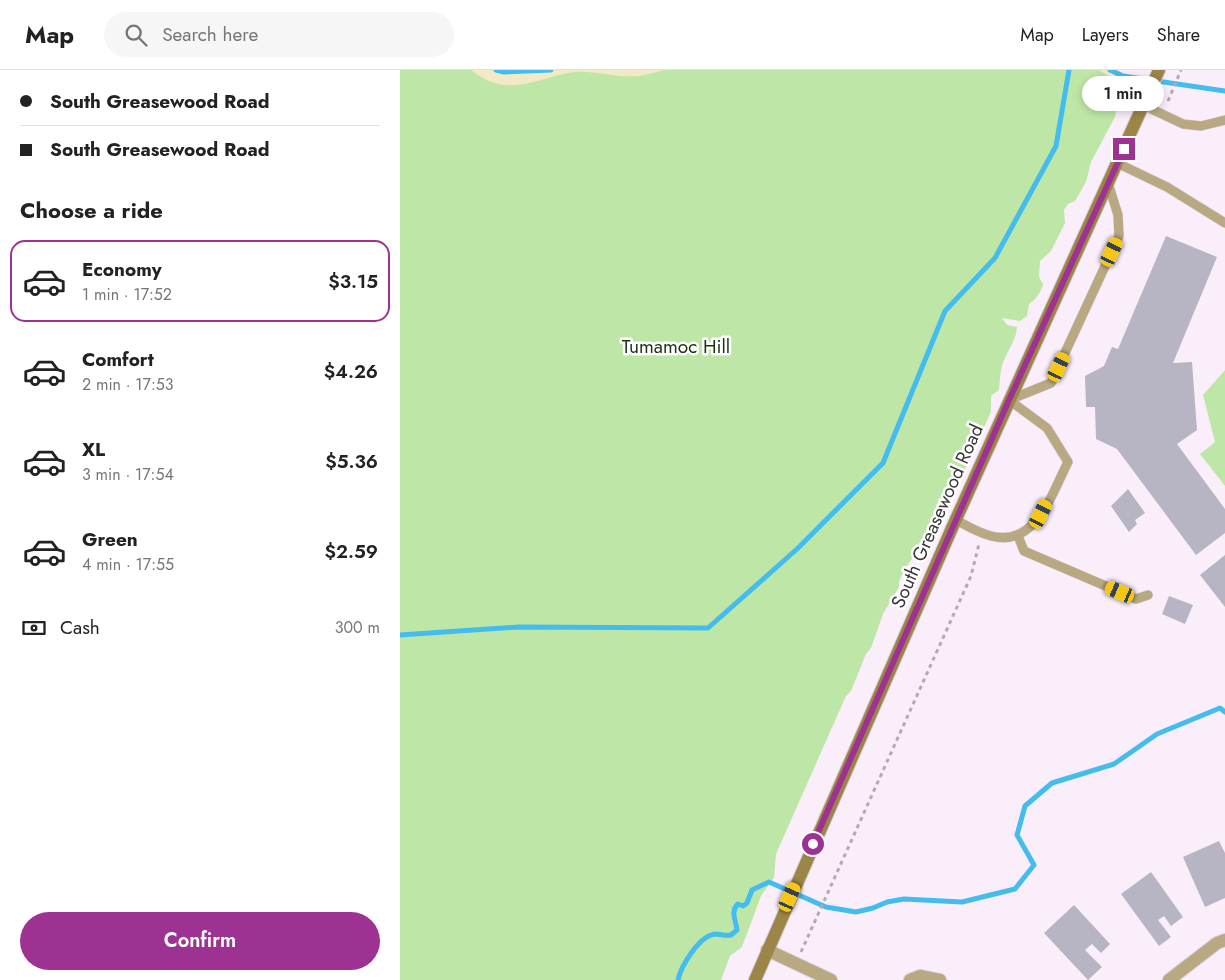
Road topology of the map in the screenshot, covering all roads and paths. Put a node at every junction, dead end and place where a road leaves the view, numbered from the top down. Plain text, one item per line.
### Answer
1 (1159, 70) edge
2 (1181, 70) edge
3 (1168, 101) dead end
4 (1143, 105) junction
5 (1225, 120) edge
6 (1117, 163) junction
7 (1108, 184) junction
8 (1225, 223) edge
9 (1009, 400) junction
10 (956, 520) junction
11 (1018, 536) junction
12 (979, 544) dead end
13 (1148, 594) dead end
14 (1225, 940) edge
15 (804, 945) dead end
16 (767, 950) junction
17 (755, 980) edge
18 (831, 980) edge
19 (910, 980) edge
20 (940, 980) edge
21 (1169, 980) edge

1 - 4 main road, South Greasewood Road
2 - 3 path
4 - 5 lane
4 - 6 main road, South Greasewood Road
6 - 7 main road, South Greasewood Road
6 - 8 lane
7 - 9 main road, South Greasewood Road
7 - 9 lane
9 - 10 main road, South Greasewood Road
9 - 11 lane
10 - 11 lane
10 - 16 main road, South Greasewood Road
11 - 13 lane
12 - 15 path
14 - 21 street
16 - 17 main road, South Greasewood Road
16 - 18 street
19 - 20 street

